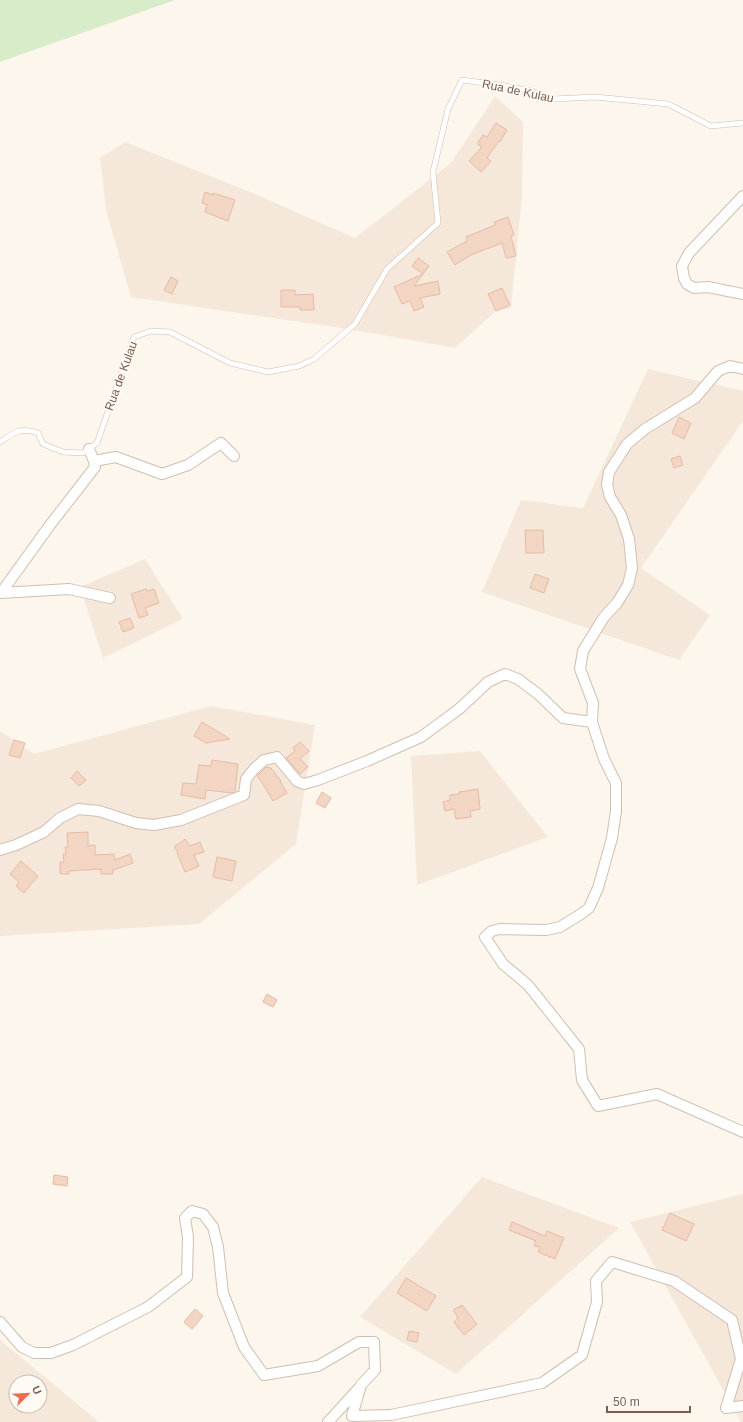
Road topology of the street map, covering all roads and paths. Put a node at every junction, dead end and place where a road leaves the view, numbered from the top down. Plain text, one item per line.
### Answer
1 (743, 123) edge
2 (743, 196) edge
3 (743, 294) edge
4 (743, 369) edge
5 (0, 442) edge
6 (89, 449) junction
7 (234, 456) dead end
8 (94, 461) junction
9 (110, 598) dead end
10 (592, 722) junction
11 (0, 850) edge
12 (743, 1132) edge
13 (0, 1322) edge
14 (362, 1385) junction
15 (743, 1406) edge
16 (328, 1422) edge

1 - 6 lane, Rua de Kulau
2 - 3 street
4 - 10 street
5 - 6 lane
6 - 8 street
7 - 8 street
8 - 9 street
10 - 11 street
10 - 12 street
13 - 14 street
14 - 15 street
14 - 16 street

